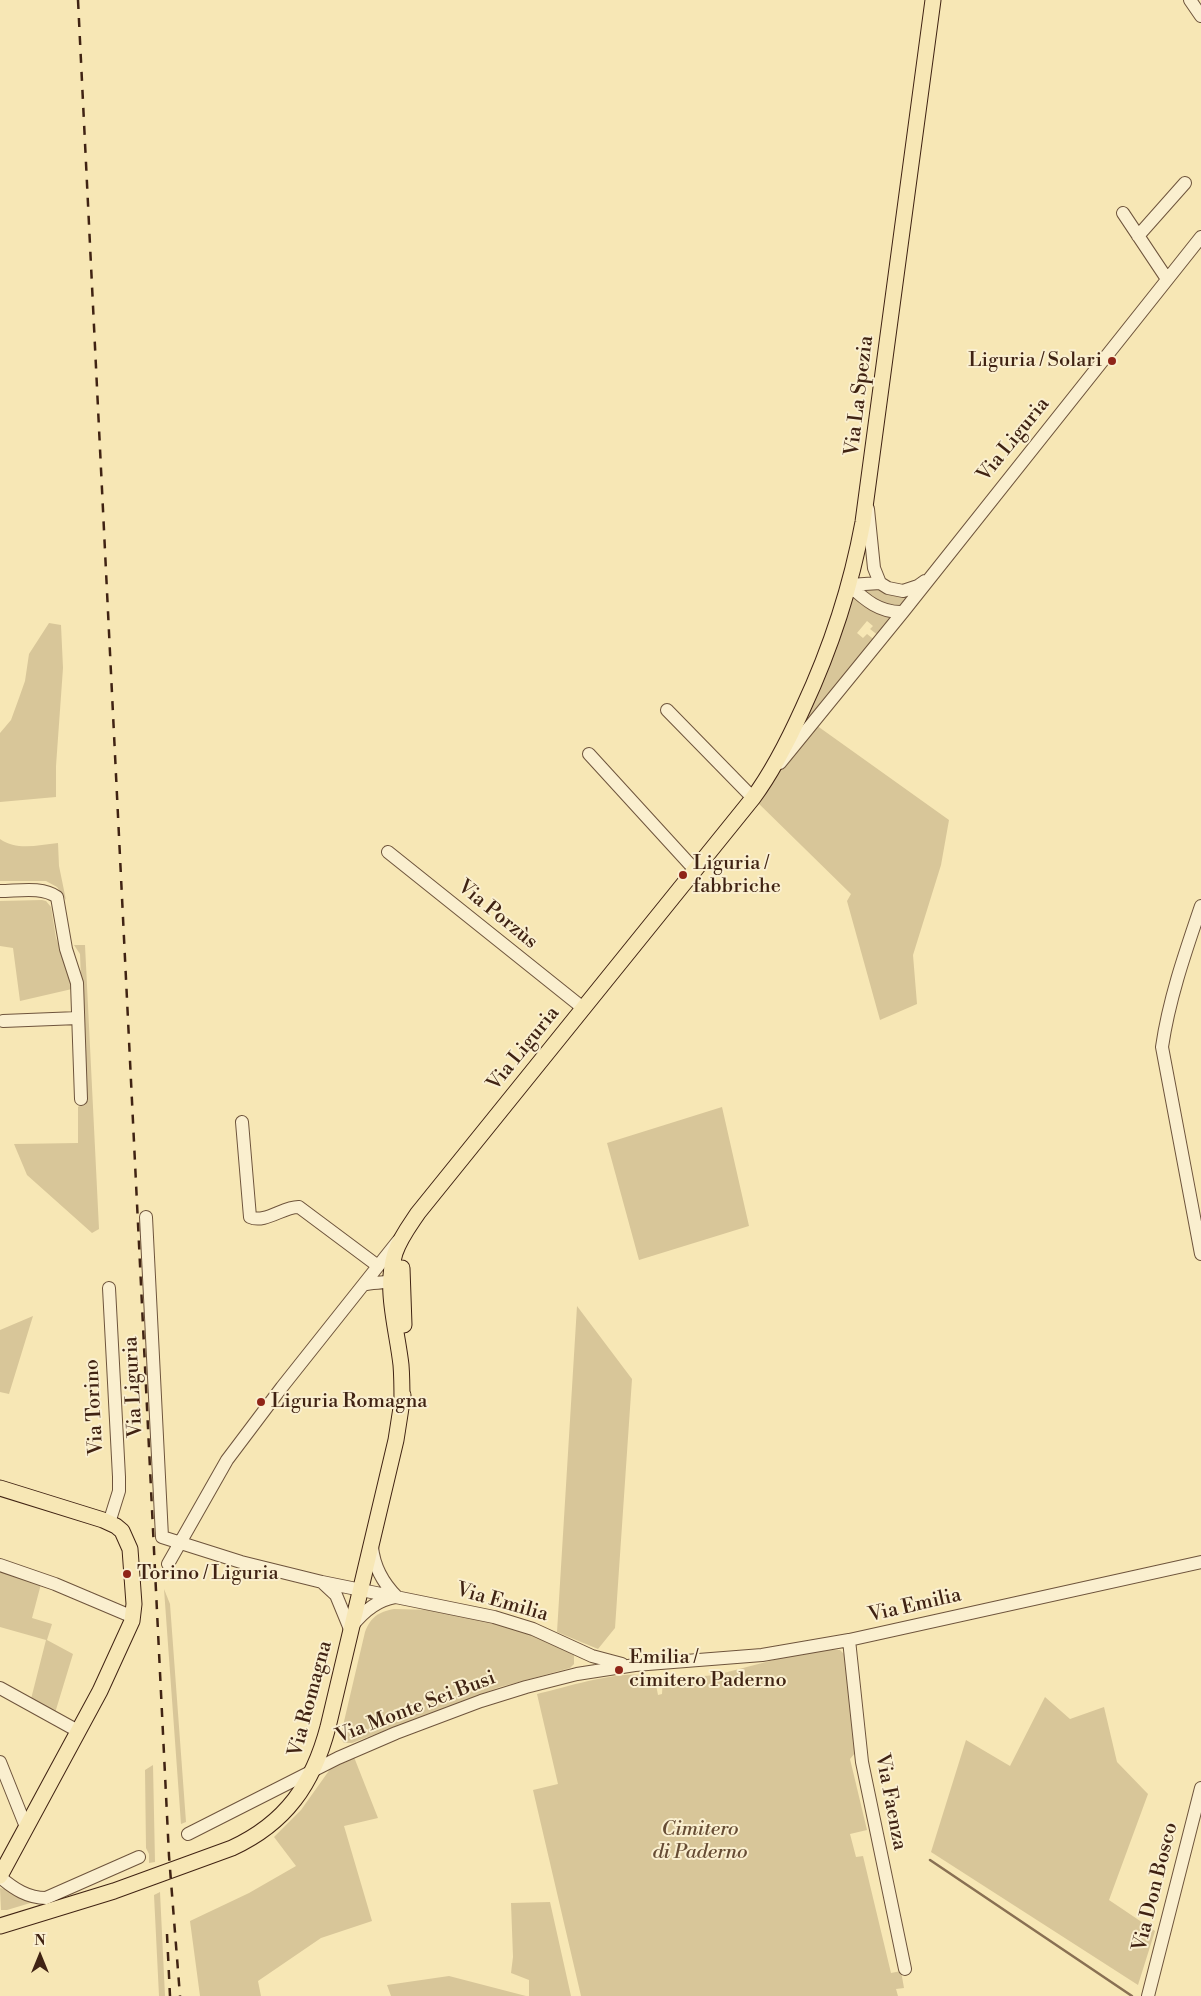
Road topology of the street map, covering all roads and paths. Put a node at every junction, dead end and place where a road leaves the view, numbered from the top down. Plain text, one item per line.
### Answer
1 (933, 0) edge
2 (1190, 0) edge
3 (1201, 16) edge
4 (1185, 183) dead end
5 (1123, 213) dead end
6 (1138, 236) junction
7 (1201, 236) edge
8 (1167, 279) junction
9 (867, 496) junction
10 (929, 578) junction
11 (880, 583) junction
12 (849, 585) junction
13 (903, 612) junction
14 (667, 710) dead end
15 (589, 754) dead end
16 (766, 781) junction
17 (753, 798) junction
18 (388, 852) dead end
19 (695, 870) junction
20 (0, 891) edge
21 (1201, 906) edge
22 (583, 1008) junction
23 (78, 1018) junction
24 (2, 1021) dead end
25 (81, 1099) dead end
26 (242, 1122) dead end
27 (146, 1216) dead end
28 (410, 1225) joint
29 (1201, 1254) edge
30 (395, 1265) junction
31 (378, 1266) junction
32 (363, 1285) junction
33 (109, 1288) dead end
34 (0, 1488) edge
35 (109, 1523) junction
36 (371, 1539) junction
37 (179, 1544) junction
38 (1201, 1562) edge
39 (168, 1564) dead end
40 (0, 1565) edge
41 (322, 1582) junction
42 (359, 1590) junction
43 (397, 1597) junction
44 (133, 1617) junction
45 (350, 1629) junction
46 (849, 1640) junction
47 (592, 1656) junction
48 (634, 1665) junction
49 (613, 1668) junction
50 (0, 1688) edge
51 (78, 1731) junction
52 (0, 1762) edge
53 (312, 1772) junction
54 (1201, 1788) edge
55 (26, 1827) junction
56 (188, 1834) dead end
57 (139, 1857) dead end
58 (0, 1876) edge
59 (2, 1923) edge
60 (905, 1969) dead end
61 (1148, 1995) edge

1 - 9 main road, Via La Spezia
2 - 3 street
4 - 6 street
5 - 6 street
6 - 8 street
7 - 8 street, Via Liguria
8 - 10 street, Via Liguria
9 - 11 street
9 - 12 main road, Via La Spezia
10 - 11 street, Via Liguria
10 - 13 street, Via Liguria
11 - 12 street, Via Liguria
12 - 13 street
12 - 16 main road, Via La Spezia
13 - 16 street, Via Liguria
14 - 17 street
15 - 19 street
16 - 17 main road, Via Liguria
17 - 19 main road, Via Liguria
18 - 22 street, Via Porzùs
19 - 22 main road, Via Liguria
20 - 23 street
21 - 29 street
22 - 28 main road, Via Liguria
23 - 24 street
23 - 25 street
26 - 31 street
27 - 37 street, Via Liguria
28 - 30 main road, Via Romagna
30 - 31 street
30 - 32 street
30 - 36 main road, Via Romagna
31 - 32 street
32 - 37 street
33 - 35 street, Via Torino
34 - 35 main road
35 - 44 main road
36 - 42 main road, Via Romagna
36 - 43 street
37 - 39 street
37 - 41 street, Via Emilia
38 - 46 street, Via Emilia
40 - 44 street
41 - 42 street, Via Emilia
41 - 45 street
42 - 43 street, Via Emilia
42 - 45 main road, Via Romagna
43 - 45 street, Via Emilia
43 - 47 street, Via Emilia
44 - 51 main road
45 - 53 main road, Via Romagna
46 - 48 street, Via Emilia
46 - 60 street, Via Faenza
47 - 48 street, Via Emilia
47 - 49 street, Via Emilia
48 - 49 street, Via Emilia
49 - 53 street, Via Monte Sei Busi
50 - 51 street
51 - 55 main road
52 - 55 street
53 - 56 street, Via Monte Sei Busi
53 - 59 main road, Via Romagna
54 - 61 street, Via Don Bosco
55 - 58 main road
57 - 58 street

